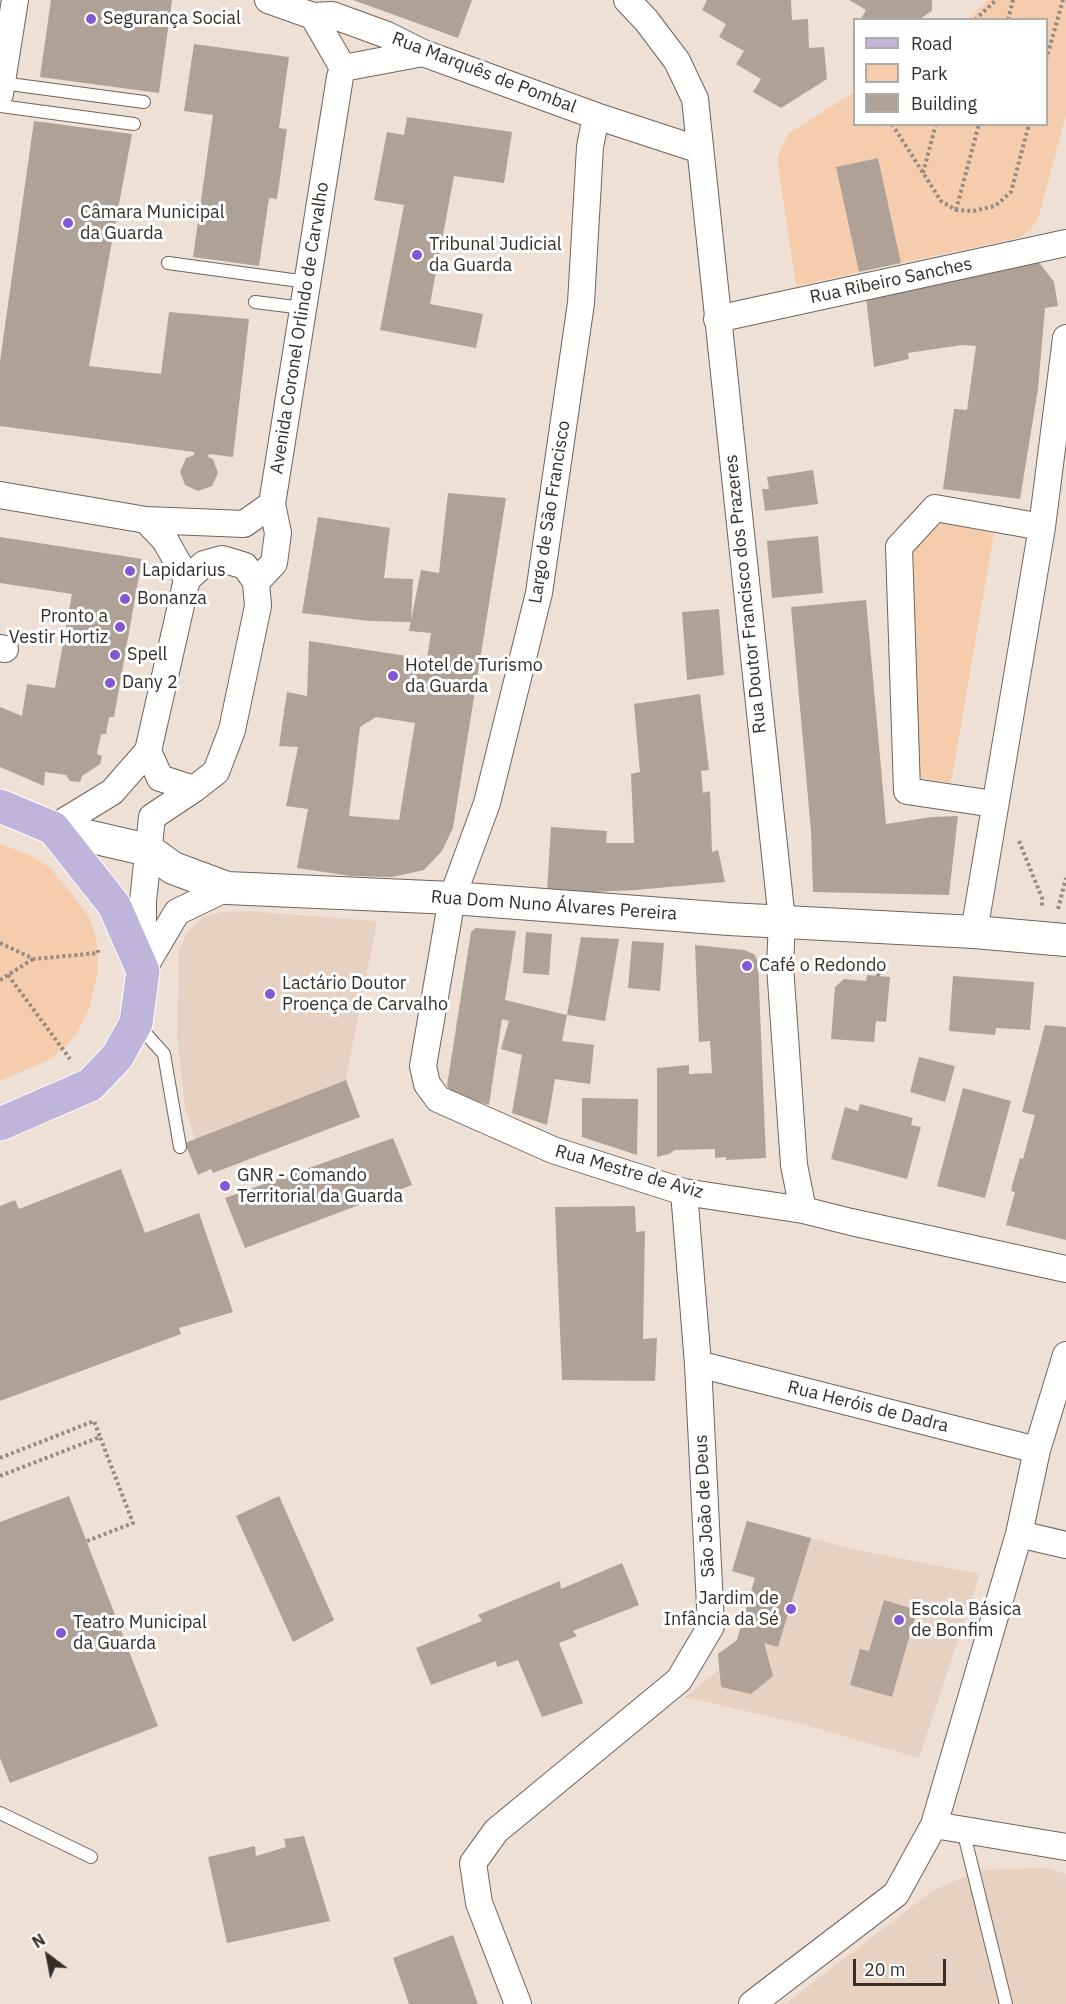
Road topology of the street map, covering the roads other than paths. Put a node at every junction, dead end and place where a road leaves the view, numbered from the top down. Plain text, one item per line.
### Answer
1 (15, 0) edge
2 (268, 0) edge
3 (627, 0) edge
4 (313, 16) junction
5 (423, 53) junction
6 (343, 68) junction
7 (1, 94) edge
8 (144, 102) dead end
9 (596, 116) junction
10 (134, 124) dead end
11 (700, 150) junction
12 (1066, 243) edge
13 (168, 263) dead end
14 (307, 282) junction
15 (255, 302) dead end
16 (303, 308) junction
17 (717, 319) junction
18 (1066, 338) edge
19 (0, 495) edge
20 (272, 504) junction
21 (146, 520) junction
22 (1041, 527) junction
23 (187, 579) junction
24 (256, 582) junction
25 (148, 751) junction
26 (194, 789) junction
27 (994, 804) junction
28 (0, 806) edge
29 (53, 828) junction
30 (148, 850) junction
31 (227, 888) junction
32 (452, 898) junction
33 (782, 921) junction
34 (974, 932) junction
35 (1066, 939) edge
36 (143, 971) junction
37 (136, 1023) junction
38 (0, 1124) edge
39 (180, 1147) dead end
40 (684, 1191) junction
41 (803, 1210) junction
42 (1066, 1269) edge
43 (1066, 1355) edge
44 (698, 1364) junction
45 (1038, 1450) junction
46 (1019, 1534) junction
47 (1066, 1545) edge
48 (0, 1813) edge
49 (934, 1826) junction
50 (963, 1830) junction
51 (1066, 1847) edge
52 (91, 1857) dead end
53 (519, 2004) edge
54 (752, 2004) edge
55 (1006, 2004) edge

1 - 7 street
2 - 4 street, Rua Marquês de Pombal
3 - 11 street, Rua Doutor Francisco dos Prazeres
4 - 5 street, Rua Marquês de Pombal
4 - 6 street
5 - 6 street
5 - 9 street, Rua Marquês de Pombal
6 - 14 street, Avenida Coronel Orlindo de Carvalho
7 - 8 lane
7 - 10 lane
9 - 11 street, Rua Marquês de Pombal
9 - 32 street, Largo de São Francisco
11 - 17 street, Rua Doutor Francisco dos Prazeres
12 - 17 street, Rua Ribeiro Sanches
13 - 14 lane
14 - 16 street, Avenida Coronel Orlindo de Carvalho
15 - 16 lane
16 - 20 street, Avenida Coronel Orlindo de Carvalho
17 - 33 street, Rua Doutor Francisco dos Prazeres
18 - 22 street
19 - 21 street
20 - 21 street
20 - 24 street, Avenida Coronel Orlindo de Carvalho
21 - 23 street
22 - 27 street
22 - 27 street
23 - 24 street
23 - 25 street
24 - 26 street
25 - 26 street
25 - 29 street
26 - 30 street
27 - 34 street
28 - 29 main road
29 - 30 street, Rua Dom Nuno Álvares Pereira
29 - 36 main road
30 - 31 street, Rua Dom Nuno Álvares Pereira
30 - 36 street
31 - 32 street, Rua Dom Nuno Álvares Pereira
31 - 36 street
32 - 33 street, Rua Dom Nuno Álvares Pereira
32 - 40 street, Rua Mestre de Aviz
33 - 34 street, Rua Dom Nuno Álvares Pereira
33 - 41 street, Rua Doutor Francisco dos Prazeres
34 - 35 street, Rua Dom Nuno Álvares Pereira
36 - 37 main road
37 - 38 main road
37 - 39 lane
40 - 41 street, Rua Mestre de Aviz
40 - 44 street, São João de Deus
41 - 42 street, Rua Mestre de Aviz
43 - 45 street
44 - 45 street, Rua Heróis de Dadra
44 - 53 street, São João de Deus
45 - 46 street
46 - 47 street
46 - 49 street
48 - 52 lane
49 - 50 street
49 - 54 street
50 - 51 street
50 - 55 lane

